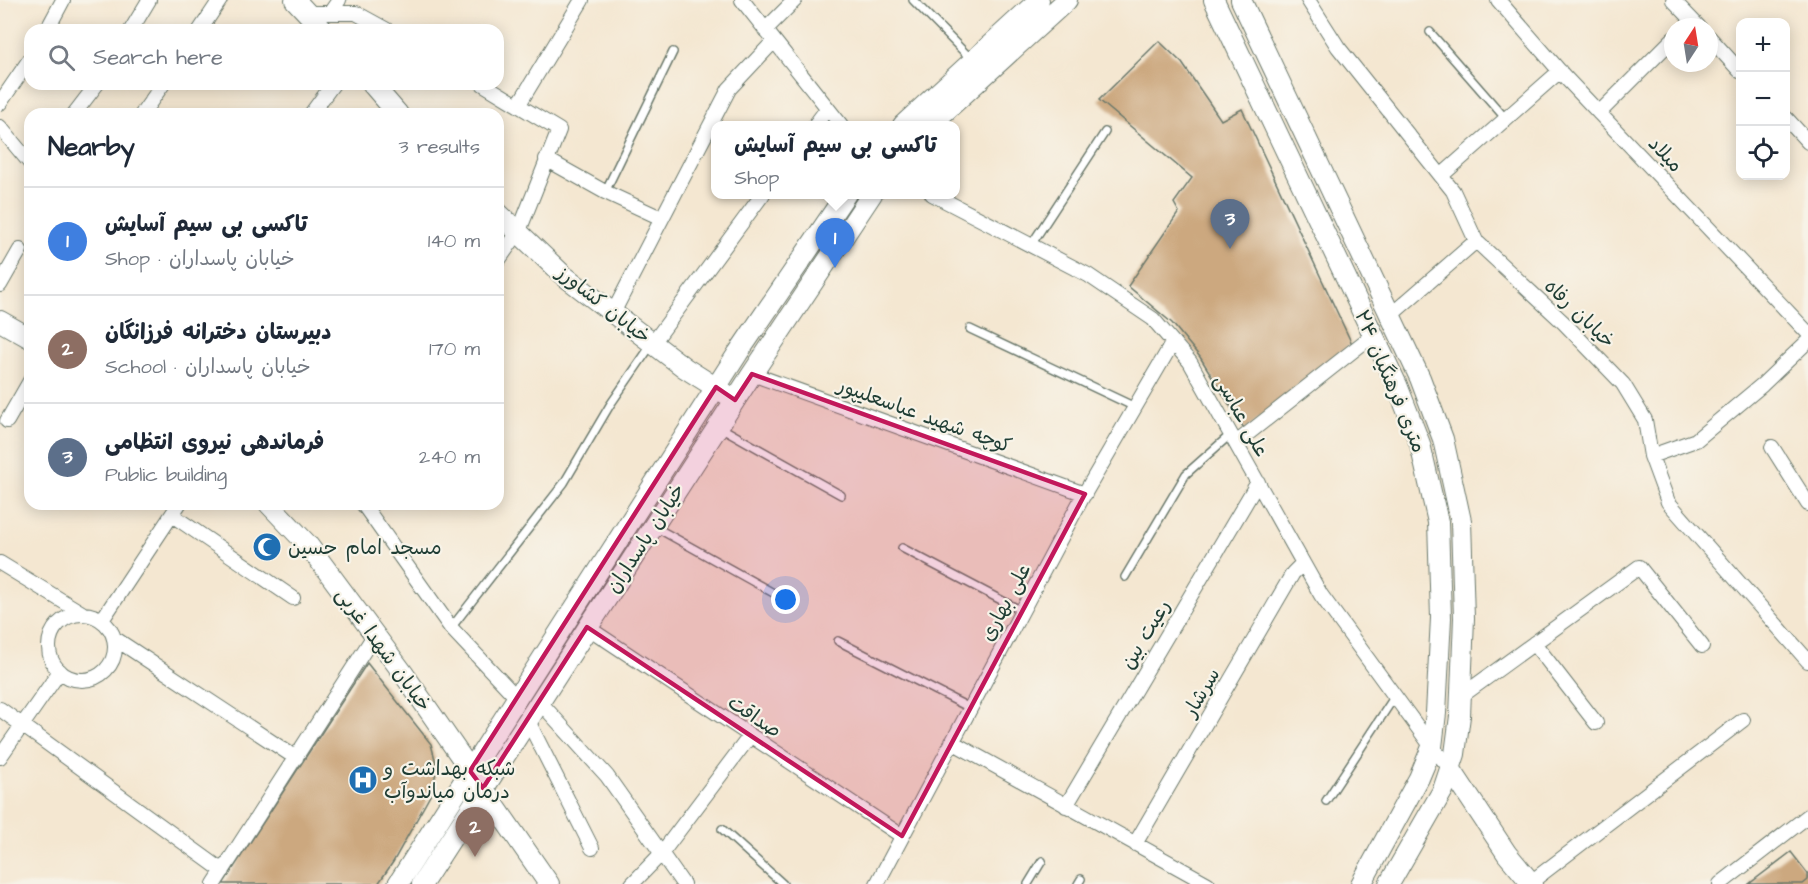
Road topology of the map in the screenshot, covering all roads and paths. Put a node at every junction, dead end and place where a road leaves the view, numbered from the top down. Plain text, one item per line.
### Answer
1 (63, 0) edge
2 (149, 0) edge
3 (220, 0) edge
4 (339, 0) edge
5 (582, 0) edge
6 (742, 0) edge
7 (795, 0) edge
8 (913, 0) edge
9 (1039, 0) edge
10 (1067, 0) edge
11 (1214, 0) edge
12 (1241, 0) edge
13 (1308, 0) edge
14 (1498, 0) edge
15 (1673, 0) edge
16 (301, 7) edge
17 (1687, 18) edge
18 (326, 21) edge
19 (50, 24) edge
20 (134, 24) edge
21 (204, 24) edge
22 (376, 24) edge
23 (765, 30) junction
24 (1430, 32) dead end
25 (774, 41) junction
26 (1664, 48) edge
27 (1718, 48) edge
28 (673, 52) dead end
29 (972, 61) junction
30 (1736, 67) edge
31 (24, 68) edge
32 (1560, 71) junction
33 (92, 90) edge
34 (159, 90) edge
35 (329, 90) edge
36 (376, 90) edge
37 (494, 90) edge
38 (0, 104) edge
39 (519, 104) junction
40 (79, 108) edge
41 (146, 108) edge
42 (315, 108) edge
43 (388, 108) edge
44 (828, 109) junction
45 (1599, 113) junction
46 (1506, 119) junction
47 (712, 121) edge
48 (819, 121) edge
49 (837, 121) edge
50 (908, 121) edge
51 (935, 121) edge
52 (711, 123) edge
53 (1790, 123) edge
54 (1105, 132) dead end
55 (2, 133) edge
56 (1808, 142) edge
57 (24, 157) edge
58 (546, 159) junction
59 (1441, 176) junction
60 (605, 192) junction
61 (760, 199) edge
62 (843, 199) edge
63 (869, 199) edge
64 (940, 199) edge
65 (504, 218) edge
66 (661, 218) junction
67 (519, 231) junction
68 (1476, 241) junction
69 (1031, 245) junction
70 (20, 250) dead end
71 (504, 252) edge
72 (0, 285) edge
73 (613, 313) junction
74 (1391, 315) junction
75 (0, 321) edge
76 (970, 329) dead end
77 (1808, 333) edge
78 (24, 335) edge
79 (1374, 336) junction
80 (1808, 341) edge
81 (1173, 342) junction
82 (653, 343) junction
83 (752, 374) junction
84 (716, 387) junction
85 (24, 391) edge
86 (735, 400) junction
87 (1135, 407) junction
88 (7, 421) dead end
89 (718, 426) junction
90 (1233, 438) junction
91 (1772, 447) dead end
92 (1651, 456) junction
93 (1258, 482) junction
94 (1085, 494) junction
95 (841, 495) dead end
96 (1808, 504) edge
97 (175, 510) edge
98 (177, 510) edge
99 (275, 510) edge
100 (367, 510) edge
101 (652, 526) junction
102 (902, 548) dead end
103 (0, 563) edge
104 (1303, 563) junction
105 (1125, 577) dead end
106 (293, 598) dead end
107 (786, 600) dead end
108 (1022, 611) junction
109 (82, 613) junction
110 (102, 620) junction
111 (587, 627) junction
112 (451, 628) junction
113 (375, 634) junction
114 (114, 638) junction
115 (838, 641) dead end
116 (1534, 643) junction
117 (1702, 646) dead end
118 (1808, 661) edge
119 (60, 671) junction
120 (1395, 696) junction
121 (1460, 697) junction
122 (517, 698) junction
123 (539, 701) junction
124 (970, 708) junction
125 (0, 709) edge
126 (527, 719) junction
127 (1743, 720) dead end
128 (1596, 723) dead end
129 (21, 727) junction
130 (750, 736) junction
131 (952, 742) junction
132 (1432, 747) junction
133 (0, 757) edge
134 (296, 758) junction
135 (1450, 768) junction
136 (470, 771) junction
137 (483, 789) junction
138 (1326, 801) dead end
139 (1066, 806) junction
140 (1808, 816) edge
141 (722, 829) dead end
142 (902, 836) junction
143 (1135, 844) junction
144 (591, 848) dead end
145 (661, 854) junction
146 (1042, 861) dead end
147 (223, 871) junction
148 (1532, 883) edge
149 (214, 884) edge
150 (398, 884) edge
151 (422, 884) edge
152 (549, 884) edge
153 (632, 884) edge
154 (683, 884) edge
155 (783, 884) edge
156 (877, 884) edge
157 (1028, 884) edge
158 (1208, 884) edge
159 (1361, 884) edge
160 (1389, 884) edge
161 (1720, 884) edge

1 - 19 street
2 - 20 street
3 - 21 street
4 - 18 street
5 - 39 street
6 - 23 street
7 - 23 street
8 - 29 lane
9 - 29 main road
10 - 51 main road
11 - 79 main road, ۲۴ متری فرهنگیان
12 - 74 main road, ۲۴ متری فرهنگیان
13 - 59 street, خیابان رفاه
14 - 32 street, میلاد
15 - 17 street
16 - 18 main road
18 - 22 street
23 - 25 street
24 - 46 lane
25 - 44 street
25 - 47 street
26 - 45 street
27 - 30 street
28 - 60 lane
29 - 50 main road
31 - 38 street
32 - 45 street, میلاد
32 - 46 street
33 - 40 street
34 - 41 street
35 - 42 street
36 - 43 main road
37 - 39 street
39 - 58 street
44 - 48 street
44 - 49 street
45 - 77 street, میلاد
46 - 59 street
52 - 66 street
53 - 56 street
54 - 69 lane
55 - 57 street
58 - 60 street
58 - 67 street
59 - 68 street, خیابان رفاه
60 - 66 street
61 - 82 street
62 - 84 main road
63 - 83 main road, خیابان پاسداران
64 - 69 street, علی عباسی
65 - 67 main road, خیابان کشاورز
66 - 73 street
67 - 71 street
67 - 73 main road, خیابان کشاورز
68 - 74 street
68 - 92 street, خیابان رفاه
69 - 81 street, علی عباسی
70 - 72 street
73 - 82 main road, خیابان کشاورز
74 - 121 main road, ۲۴ متری فرهنگیان
75 - 78 main road
76 - 87 lane
79 - 90 street
79 - 132 main road, ۲۴ متری فرهنگیان
80 - 92 street
81 - 87 street, علی بهاری
81 - 90 street, علی عباسی
82 - 84 main road, خیابان کشاورز
82 - 112 lane
83 - 86 main road, خیابان پاسداران
83 - 94 street, کوچه شهید عباسعلیپور
84 - 86 main road, خیابان کشاورز
84 - 122 main road
85 - 88 street
86 - 89 main road, خیابان پاسداران
87 - 94 street, علی بهاری
89 - 95 lane
89 - 101 main road, خیابان پاسداران
90 - 93 street, علی عباسی
90 - 105 lane
91 - 96 street
92 - 118 street, خیابان رفاه
93 - 104 street, علی عباسی
93 - 139 street, رعیت بین
94 - 108 street, علی بهاری
97 - 110 street
98 - 106 street
99 - 113 main road, خیابان شهدا غربی
100 - 112 street
101 - 107 lane
101 - 111 main road, خیابان پاسداران
102 - 108 lane
103 - 109 street
104 - 120 street, علی عباسی
104 - 143 street, سرشار
108 - 124 street, علی بهاری
109 - 110 street
109 - 119 street
110 - 114 street
111 - 123 main road, خیابان پاسداران
111 - 130 street, صداقت
112 - 122 street
113 - 134 street
113 - 136 main road, خیابان شهدا غربی
114 - 119 street
114 - 134 street
115 - 124 lane
116 - 117 street
116 - 121 street
116 - 128 street
119 - 129 street
120 - 132 street, علی عباسی
120 - 138 lane
121 - 135 main road, ۲۴ متری فرهنگیان
122 - 136 main road
123 - 126 main road, خیابان پاسداران
123 - 145 street
124 - 131 street, علی بهاری
125 - 129 street
126 - 137 main road, خیابان پاسداران
126 - 144 street
127 - 148 street
129 - 133 street
129 - 147 street
130 - 142 street, صداقت
130 - 145 street
131 - 139 street
131 - 142 street, علی بهاری
132 - 135 street, علی عباسی
132 - 159 main road, ۲۴ متری فرهنگیان
134 - 147 street
135 - 148 main road
135 - 160 main road, ۲۴ متری فرهنگیان
136 - 137 main road, خیابان شهدا غربی
136 - 150 main road
137 - 151 main road, خیابان پاسداران
137 - 152 main road, خیابان شهدا غربی
139 - 143 street
140 - 161 street
141 - 155 lane
142 - 156 street, علی بهاری
143 - 158 street
145 - 153 street
145 - 154 street
146 - 157 lane
147 - 149 street

